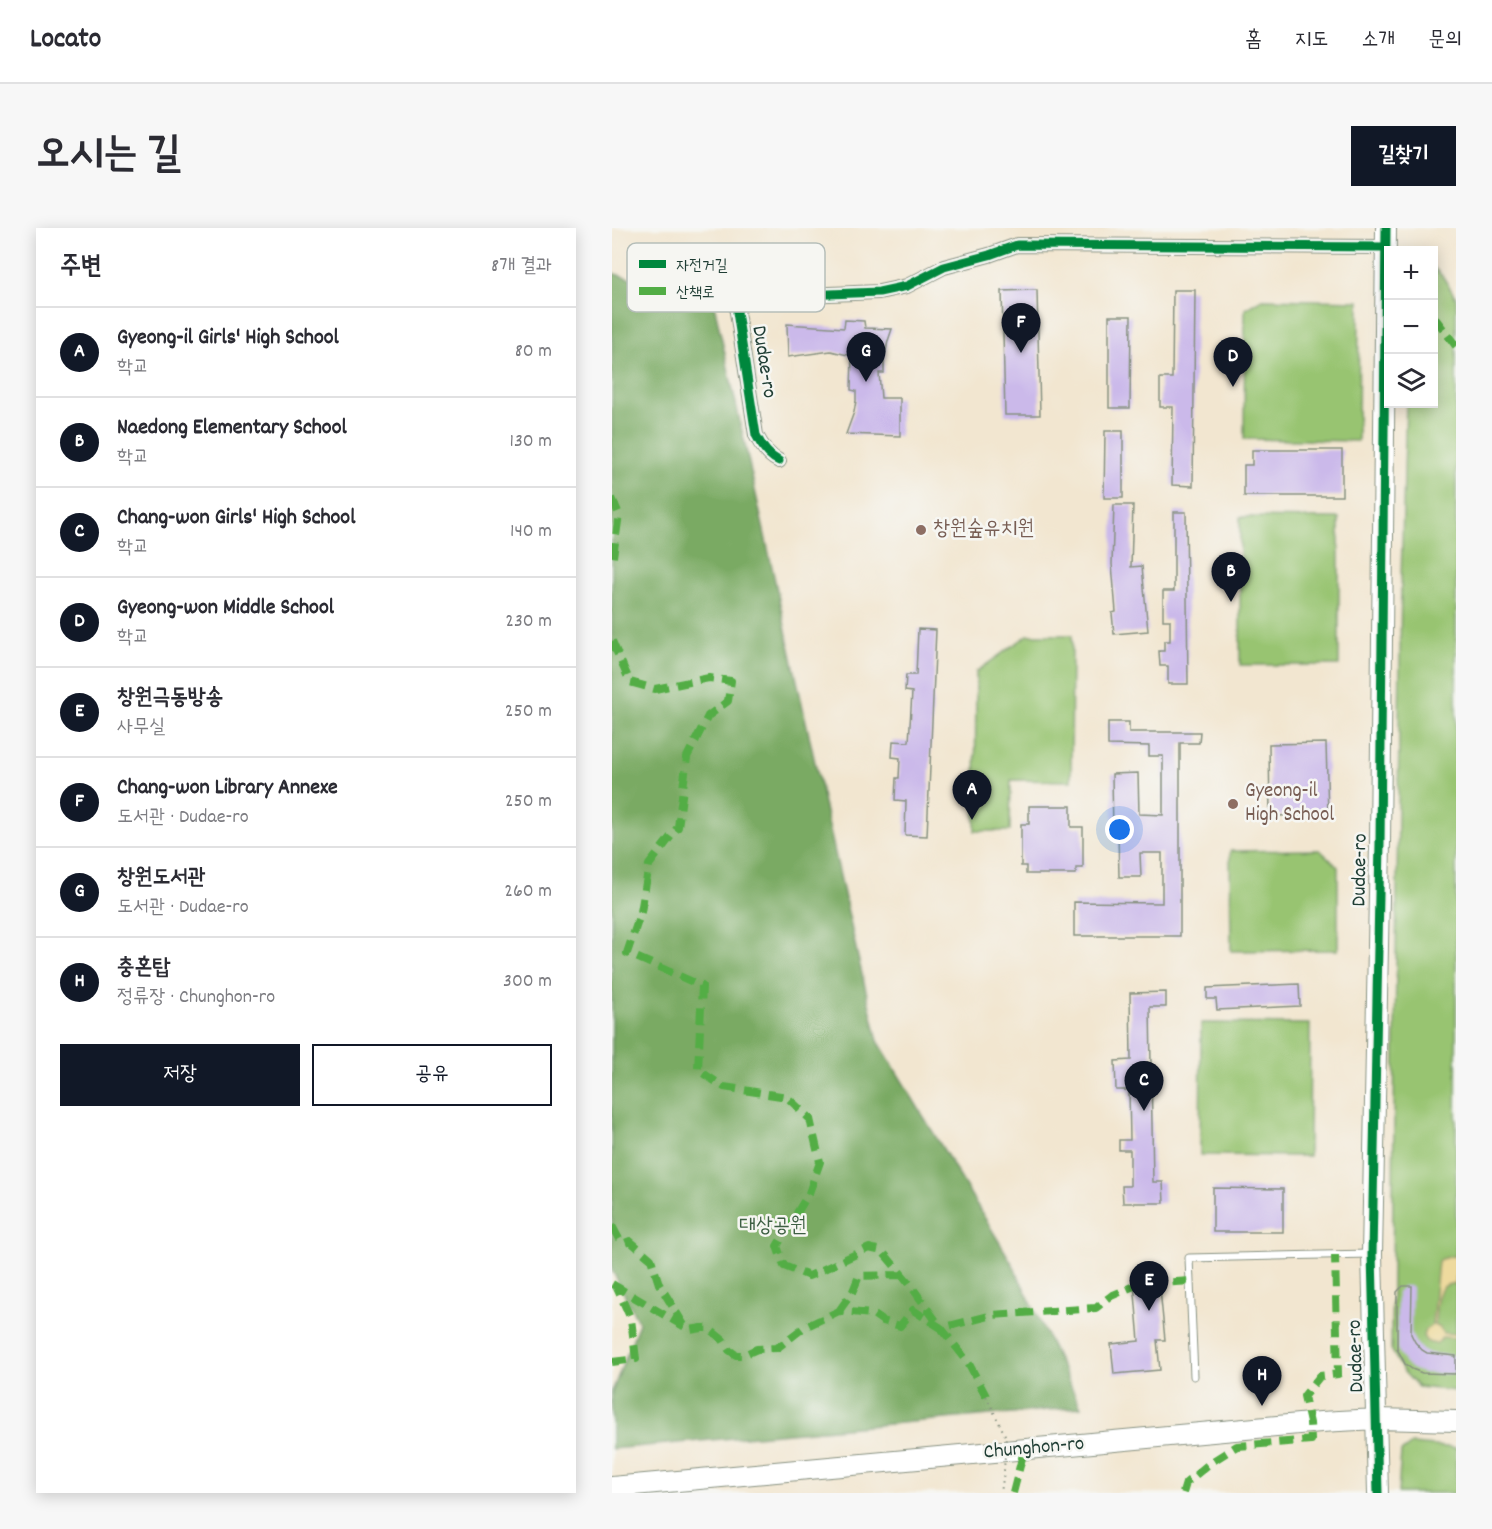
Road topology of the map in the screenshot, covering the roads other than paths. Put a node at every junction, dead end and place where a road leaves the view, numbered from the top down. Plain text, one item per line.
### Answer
1 (1386, 238) edge
2 (825, 294) edge
3 (736, 312) edge
4 (779, 461) dead end
5 (1372, 1254) junction
6 (1194, 1376) dead end
7 (1377, 1419) junction
8 (1456, 1421) edge
9 (612, 1487) edge
10 (1378, 1493) edge

1 - 2 street, Dudae-ro
1 - 5 street, Dudae-ro
3 - 4 street, Dudae-ro
5 - 6 lane
5 - 7 street, Dudae-ro
7 - 8 street, Chunghon-ro
7 - 9 street, Chunghon-ro
7 - 10 street, Dudae-ro

